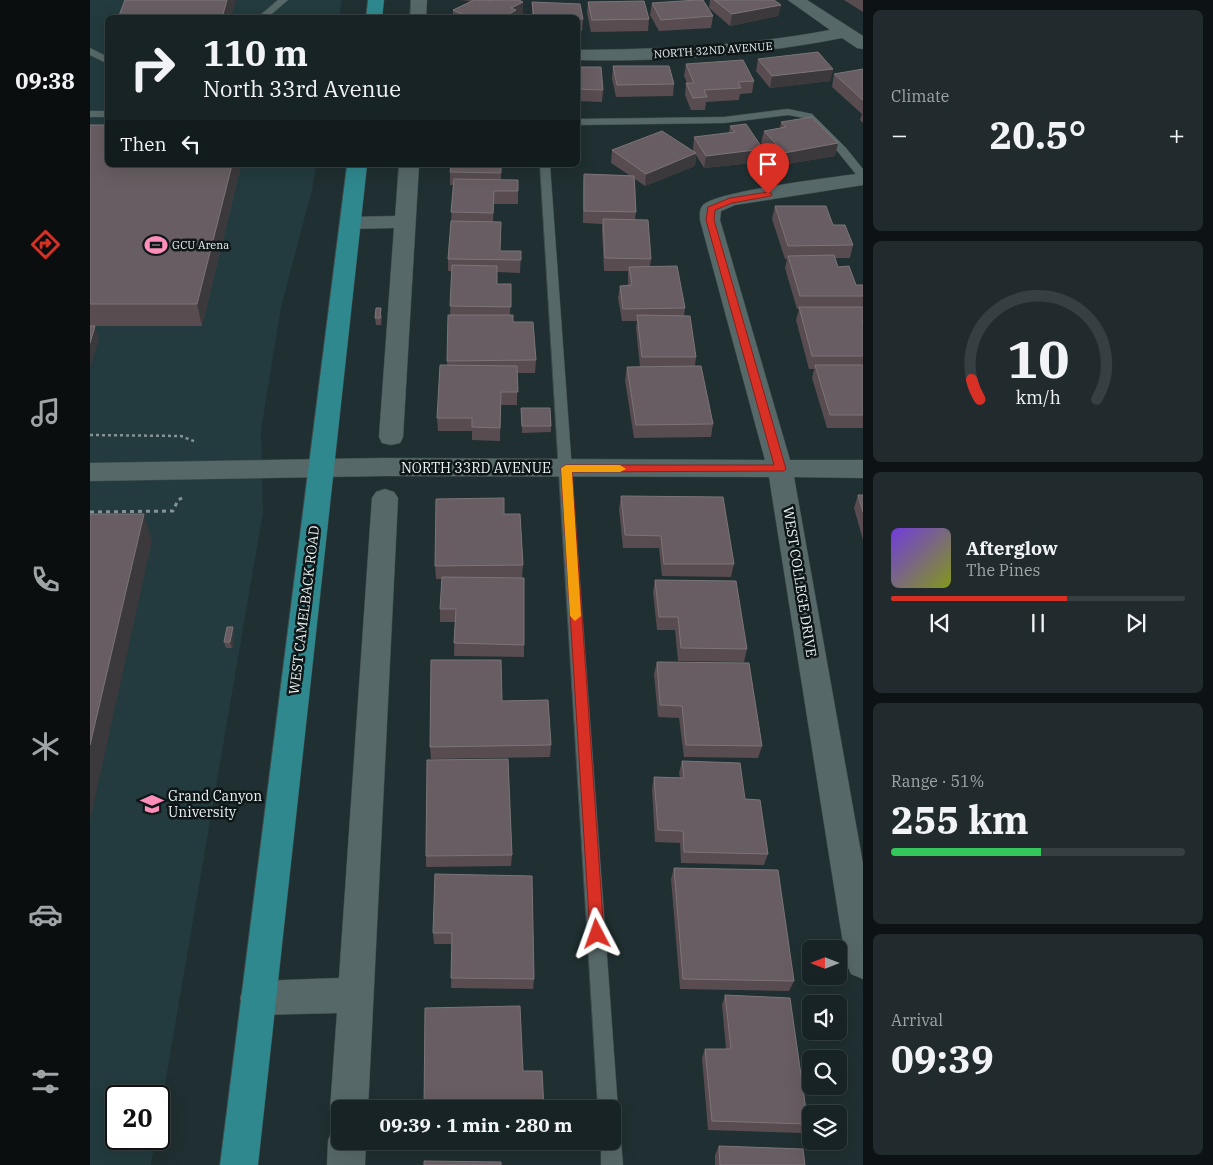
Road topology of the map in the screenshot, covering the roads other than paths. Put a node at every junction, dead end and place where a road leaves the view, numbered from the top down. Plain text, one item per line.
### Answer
1 (284, 0) edge
2 (376, 0) edge
3 (420, 0) edge
4 (796, 0) edge
5 (265, 15) edge
6 (374, 15) edge
7 (418, 15) edge
8 (846, 32) junction
9 (863, 44) edge
10 (90, 51) edge
11 (580, 55) edge
12 (105, 59) edge
13 (90, 114) edge
14 (105, 114) edge
15 (580, 122) edge
16 (356, 167) edge
17 (409, 167) edge
18 (545, 167) edge
19 (863, 178) edge
20 (405, 222) junction
21 (350, 223) junction
22 (391, 437) dead end
23 (320, 468) junction
24 (566, 468) junction
25 (780, 469) junction
26 (863, 469) edge
27 (90, 472) edge
28 (385, 498) dead end
29 (863, 962) edge
30 (355, 995) junction
31 (258, 998) junction
32 (349, 1100) edge
33 (607, 1100) edge
34 (347, 1150) edge
35 (611, 1150) edge
36 (240, 1165) edge
37 (346, 1165) edge
38 (612, 1165) edge

1 - 5 lane
2 - 6 main road
3 - 7 street
4 - 8 street
8 - 9 street
8 - 11 street, NORTH 32ND AVENUE
10 - 12 lane
13 - 14 lane
15 - 19 lane
16 - 21 main road, WEST CAMELBACK ROAD
17 - 20 street
18 - 24 lane
19 - 25 street, WEST COLLEGE DRIVE
20 - 21 street
20 - 22 street
21 - 23 main road, WEST CAMELBACK ROAD
23 - 24 street, NORTH 33RD AVENUE
23 - 27 street, NORTH 33RD AVENUE
23 - 31 main road, WEST CAMELBACK ROAD
24 - 25 street, NORTH 33RD AVENUE
24 - 33 lane
25 - 26 street, NORTH 33RD AVENUE
25 - 29 street, WEST COLLEGE DRIVE
28 - 30 street
30 - 31 street
30 - 32 street
31 - 36 main road, WEST CAMELBACK ROAD
34 - 37 street
35 - 38 lane

